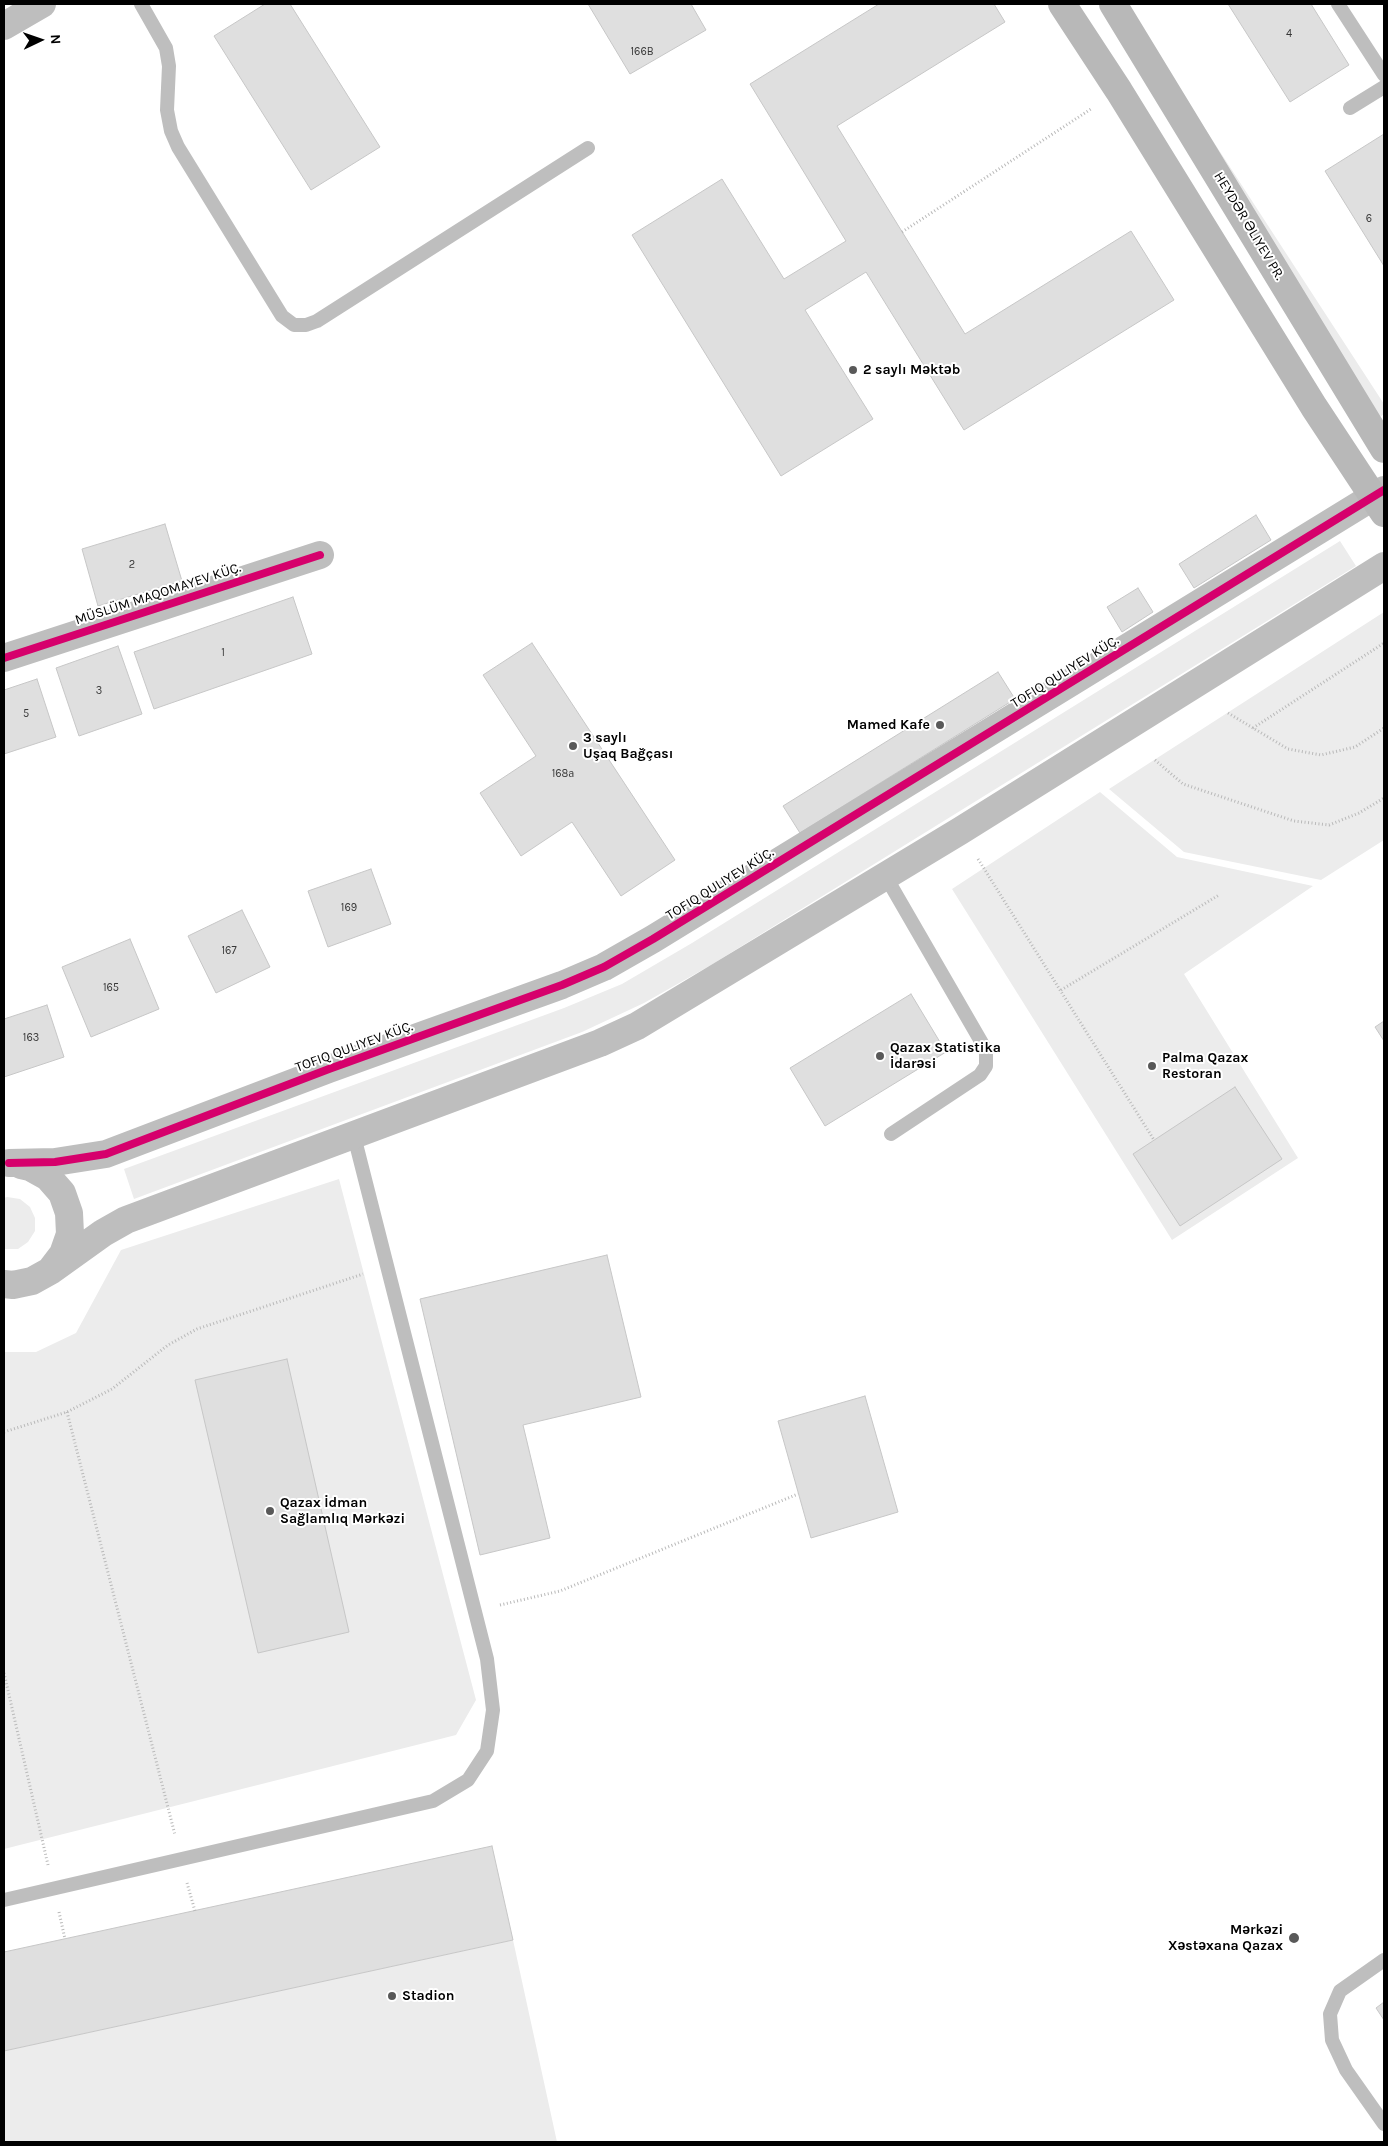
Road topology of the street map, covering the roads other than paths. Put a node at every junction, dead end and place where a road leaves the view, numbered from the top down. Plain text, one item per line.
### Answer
1 (42, 4) edge
2 (141, 4) edge
3 (1062, 4) edge
4 (1113, 4) edge
5 (1338, 4) edge
6 (4, 26) edge
7 (1384, 75) edge
8 (1384, 87) edge
9 (1350, 108) dead end
10 (588, 148) dead end
11 (1384, 449) edge
12 (1381, 500) edge
13 (320, 555) dead end
14 (1384, 566) edge
15 (4, 658) edge
16 (886, 876) junction
17 (891, 1134) dead end
18 (354, 1136) junction
19 (6, 1164) edge
20 (50, 1270) junction
21 (7, 1285) edge
22 (4, 1900) edge
23 (1384, 1960) edge
24 (1384, 2124) edge

1 - 6 street
2 - 10 lane
3 - 12 main road
4 - 11 main road, HEYDƏR ƏLIYEV PR.
5 - 7 lane
8 - 9 lane
12 - 19 street, TOFIQ QULIYEV KÜÇ.
13 - 15 street, MÜSLÜM MAQOMAYEV KÜÇ.
14 - 16 street
16 - 17 lane
16 - 18 street
18 - 20 street
18 - 22 lane
19 - 20 street
20 - 21 street
23 - 24 lane

